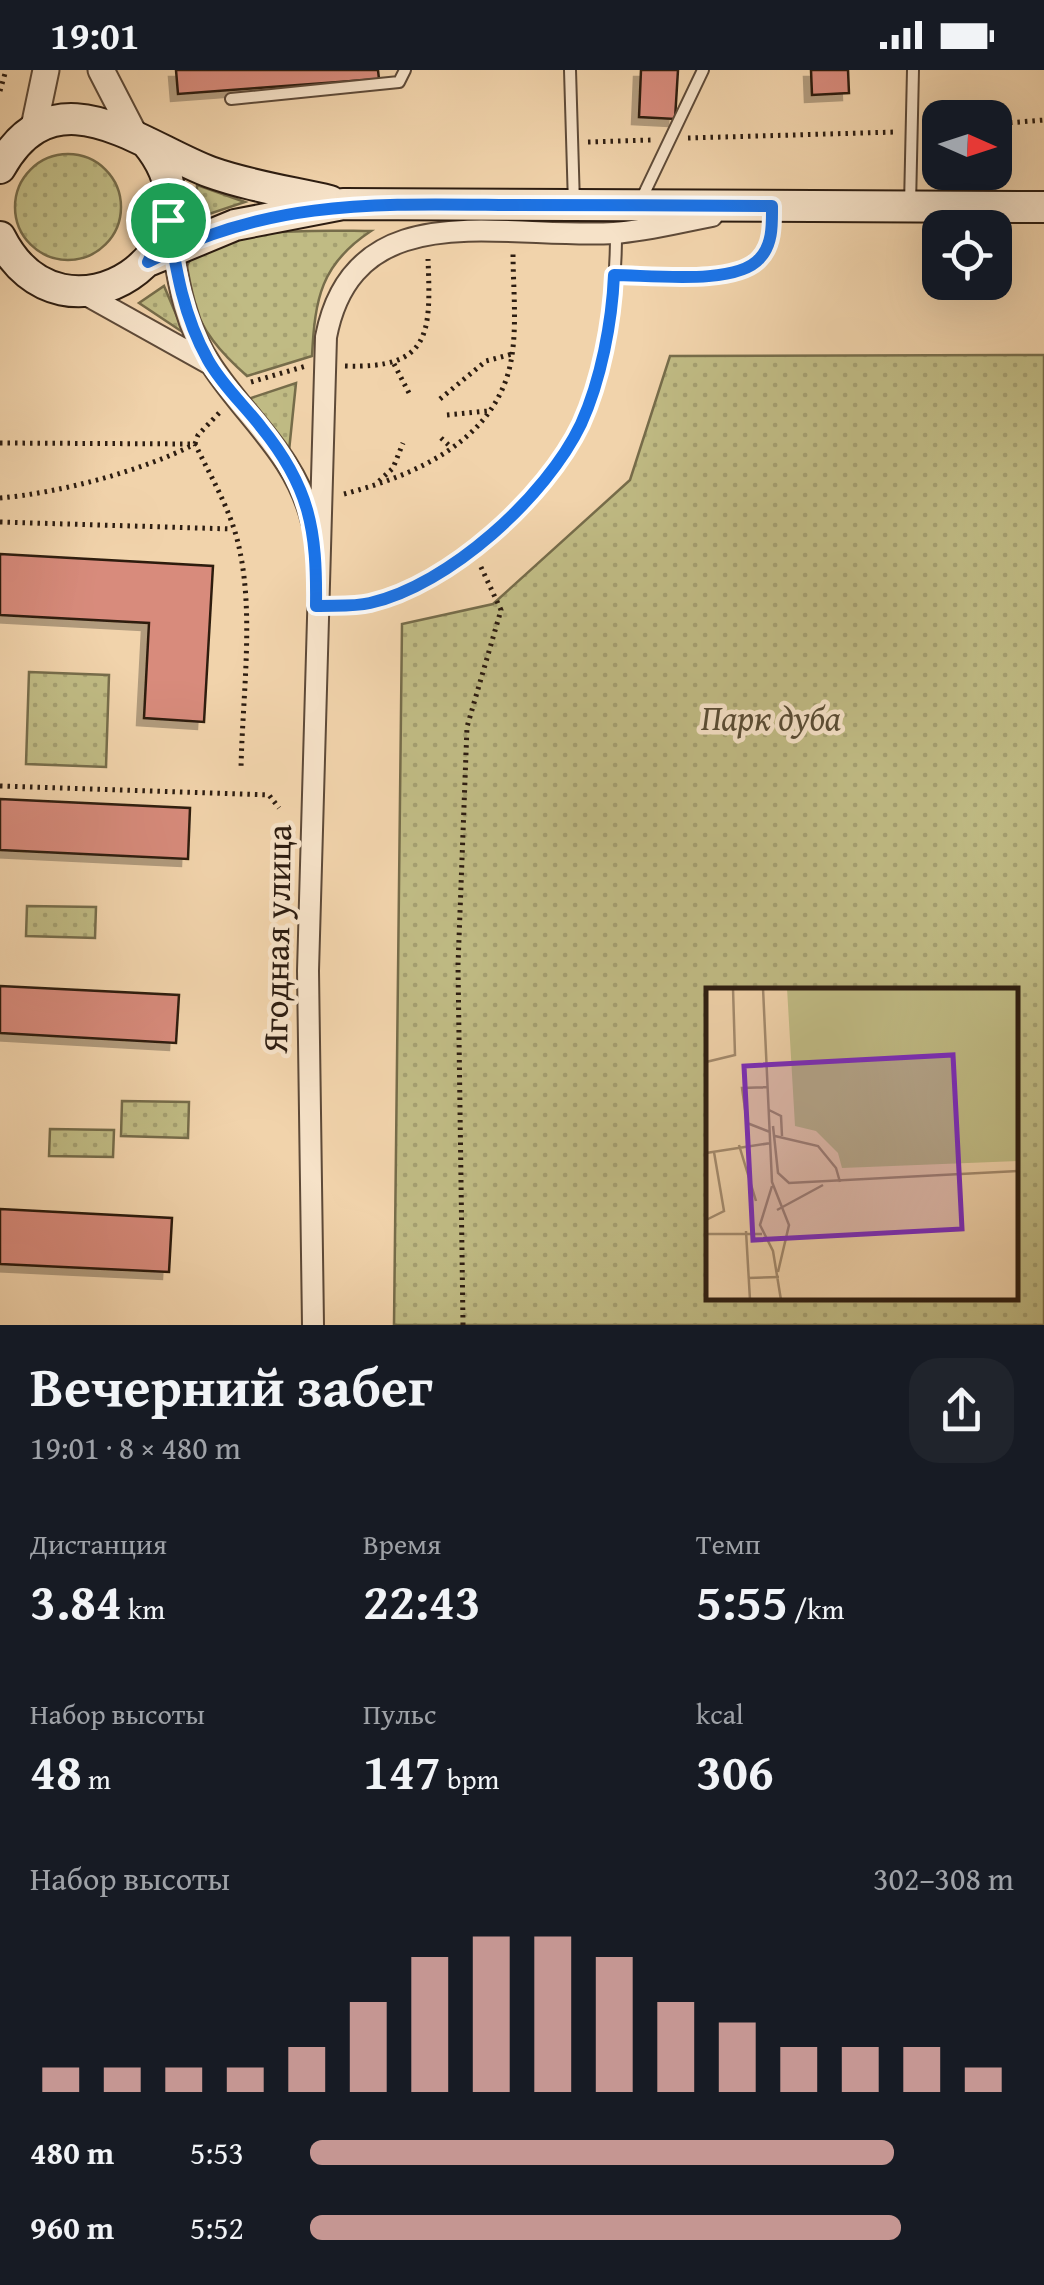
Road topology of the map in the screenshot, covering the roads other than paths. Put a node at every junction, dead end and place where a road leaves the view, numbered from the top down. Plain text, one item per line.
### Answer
1 (46, 70) edge
2 (100, 70) edge
3 (404, 70) edge
4 (570, 70) edge
5 (703, 70) edge
6 (913, 70) edge
7 (231, 98) dead end
8 (34, 127) junction
9 (138, 135) junction
10 (2, 160) edge
11 (343, 204) junction
12 (574, 205) junction
13 (639, 205) junction
14 (772, 206) junction
15 (910, 206) junction
16 (1044, 207) edge
17 (616, 233) junction
18 (0, 238) edge
19 (163, 244) junction
20 (9, 261) edge
21 (614, 275) junction
22 (80, 292) junction
23 (210, 364) junction
24 (317, 553) junction
25 (316, 606) junction
26 (313, 1325) edge

1 - 8 street
2 - 9 street
3 - 7 lane
4 - 12 lane
5 - 13 lane
6 - 15 lane
8 - 9 main road
8 - 10 main road
9 - 11 main road
9 - 19 main road
11 - 12 main road
11 - 19 main road
12 - 13 main road
13 - 14 main road
14 - 15 main road
14 - 17 street
14 - 21 lane
15 - 16 main road
17 - 21 lane
17 - 24 street
18 - 20 main road
19 - 22 main road
19 - 23 street
20 - 22 main road
21 - 25 lane
22 - 23 street
23 - 24 street
24 - 25 street, Ягодная улица
25 - 26 street, Ягодная улица

